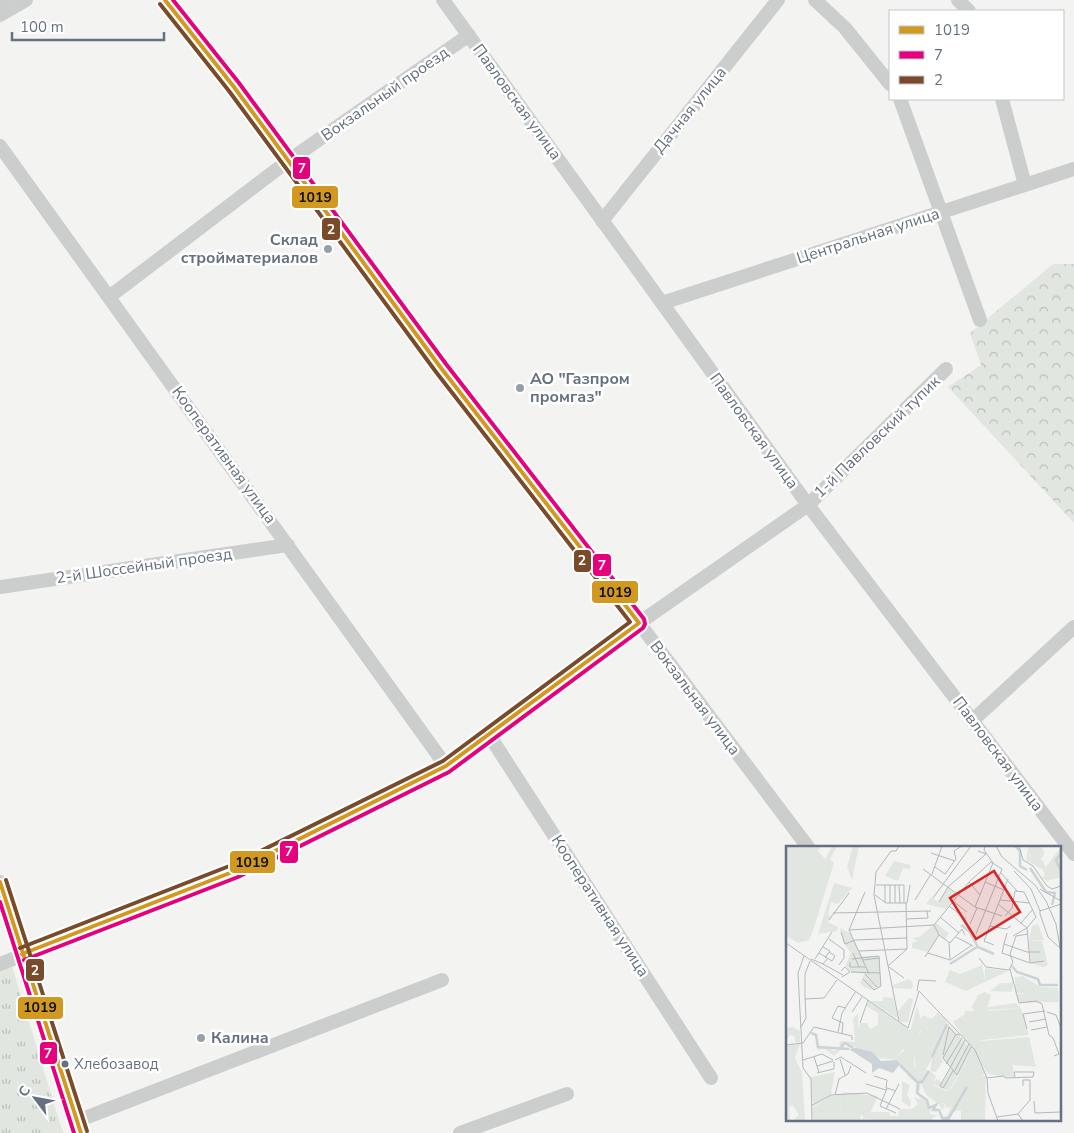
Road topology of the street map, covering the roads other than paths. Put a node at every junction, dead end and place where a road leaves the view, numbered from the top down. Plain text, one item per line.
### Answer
1 (4, 0) edge
2 (26, 0) edge
3 (165, 0) edge
4 (443, 0) edge
5 (778, 0) edge
6 (815, 0) edge
7 (958, 0) edge
8 (0, 2) edge
9 (968, 10) edge
10 (0, 15) edge
11 (469, 35) junction
12 (889, 83) edge
13 (900, 100) edge
14 (1002, 100) edge
15 (0, 146) edge
16 (288, 161) junction
17 (1074, 168) edge
18 (1025, 185) junction
19 (942, 212) junction
20 (602, 221) junction
21 (110, 297) junction
22 (662, 304) junction
23 (980, 320) dead end
24 (946, 369) dead end
25 (808, 505) junction
26 (288, 545) junction
27 (0, 587) edge
28 (639, 623) junction
29 (1074, 627) edge
30 (972, 721) junction
31 (489, 735) junction
32 (446, 766) junction
33 (807, 846) edge
34 (1074, 854) edge
35 (0, 882) edge
36 (22, 954) junction
37 (0, 964) edge
38 (442, 980) dead end
39 (711, 1078) dead end
40 (567, 1094) dead end
41 (79, 1127) edge
42 (460, 1133) edge

1 - 8 street
2 - 10 street
3 - 16 street, Вокзальная улица
4 - 11 street, Павловская улица
5 - 20 street, Дачная улица
6 - 12 street
7 - 9 street
11 - 16 street, Вокзальный проезд
11 - 20 street, Павловская улица
13 - 19 street
14 - 18 street
15 - 21 street, Кооперативная улица
16 - 21 street, Вокзальный проезд
16 - 28 street, Вокзальная улица
17 - 18 street, Центральная улица
18 - 19 street, Центральная улица
19 - 22 street, Центральная улица
19 - 23 street
20 - 22 street, Павловская улица
21 - 26 street, Кооперативная улица
22 - 25 street, Павловская улица
24 - 25 street, 1-й Павловский тупик
25 - 28 street, 1-й Павловский тупик
25 - 30 street, Павловская улица
26 - 27 street, 2-й Шоссейный проезд
26 - 32 street, Кооперативная улица
28 - 31 street, 1-й Павловский тупик
28 - 33 street, Вокзальная улица
29 - 30 street
30 - 34 street, Павловская улица
31 - 32 street, 1-й Павловский тупик
31 - 39 street, Кооперативная улица
32 - 36 street, 1-й Павловский тупик
35 - 36 street
36 - 37 street, 1-й Павловский тупик
36 - 41 street
38 - 41 street
40 - 42 street

